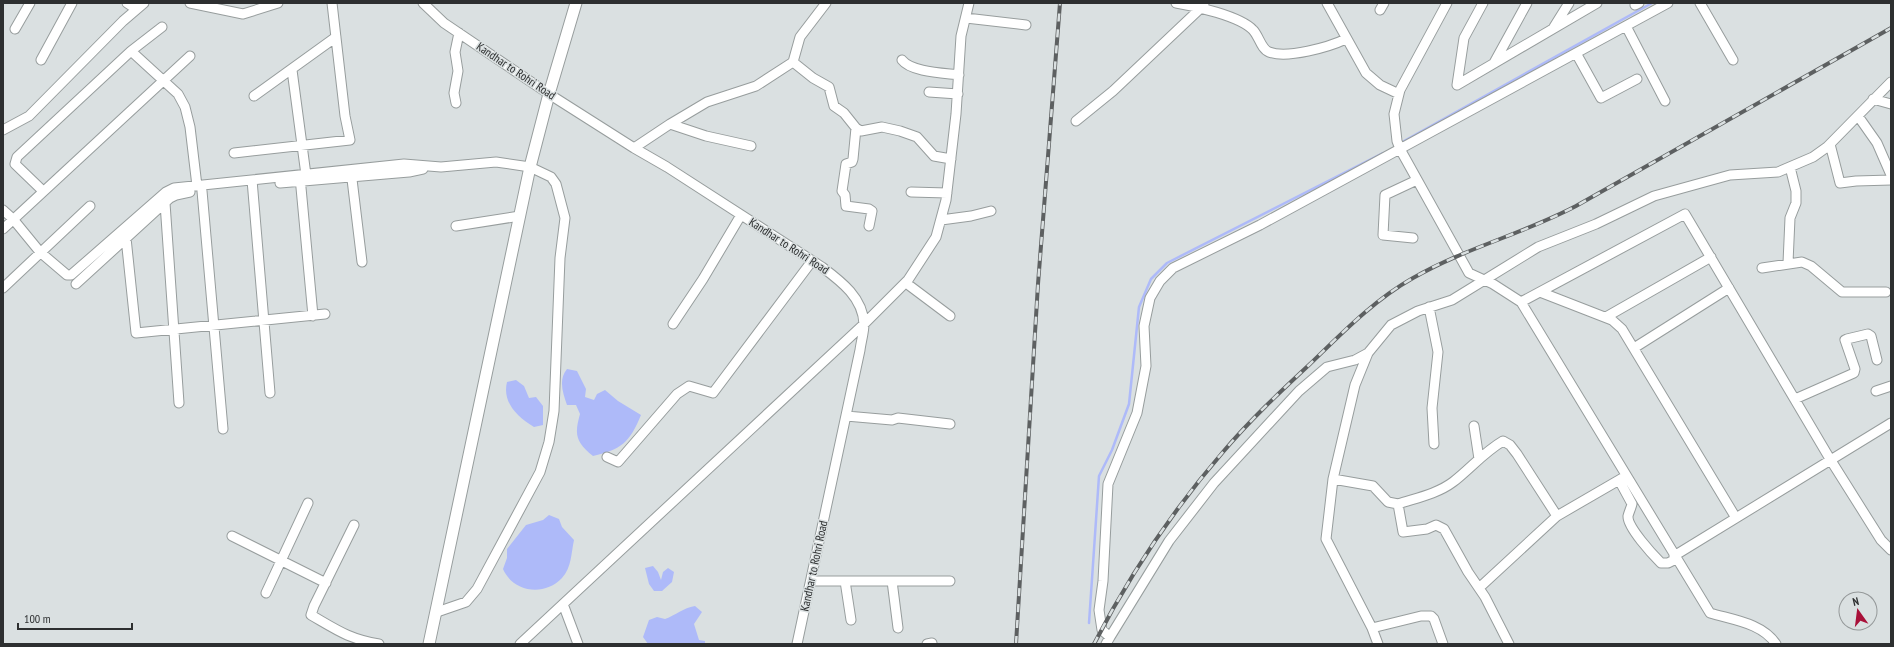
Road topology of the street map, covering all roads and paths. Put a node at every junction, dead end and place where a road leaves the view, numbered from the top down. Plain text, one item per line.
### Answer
1 (30, 3) edge
2 (72, 3) edge
3 (127, 3) edge
4 (136, 3) edge
5 (144, 3) edge
6 (190, 3) edge
7 (278, 3) edge
8 (332, 3) edge
9 (423, 3) edge
10 (576, 3) edge
11 (826, 3) edge
12 (969, 3) edge
13 (1176, 3) edge
14 (1327, 3) edge
15 (1447, 3) edge
16 (1483, 3) edge
17 (1527, 3) edge
18 (1569, 3) edge
19 (1597, 3) edge
20 (1668, 3) edge
21 (1700, 3) edge
22 (1203, 5) edge
23 (966, 18) junction
24 (1026, 25) dead end
25 (1626, 26) junction
26 (162, 27) dead end
27 (1554, 28) junction
28 (15, 29) dead end
29 (459, 33) junction
30 (336, 37) junction
31 (1346, 39) junction
32 (131, 51) junction
33 (1576, 53) junction
34 (190, 56) dead end
35 (40, 60) dead end
36 (902, 60) dead end
37 (1733, 60) dead end
38 (793, 62) junction
39 (1494, 64) junction
40 (292, 70) junction
41 (959, 75) junction
42 (1637, 79) dead end
43 (162, 80) junction
44 (1891, 82) edge
45 (929, 92) dead end
46 (549, 94) junction
47 (958, 94) junction
48 (1399, 94) junction
49 (254, 96) dead end
50 (1873, 99) junction
51 (1665, 101) dead end
52 (456, 103) dead end
53 (1891, 104) edge
54 (1858, 116) junction
55 (1076, 121) dead end
56 (670, 124) junction
57 (856, 128) junction
58 (3, 130) edge
59 (1830, 144) junction
60 (302, 145) junction
61 (751, 146) dead end
62 (1399, 146) junction
63 (634, 148) junction
64 (234, 153) dead end
65 (951, 159) junction
66 (530, 167) junction
67 (1790, 167) junction
68 (351, 174) junction
69 (1891, 176) edge
70 (302, 177) junction
71 (1417, 180) junction
72 (1891, 180) edge
73 (252, 183) junction
74 (200, 188) junction
75 (43, 191) junction
76 (911, 192) dead end
77 (947, 193) junction
78 (165, 203) junction
79 (90, 206) dead end
80 (3, 210) edge
81 (991, 210) dead end
82 (741, 215) junction
83 (520, 216) junction
84 (13, 219) junction
85 (940, 220) junction
86 (456, 226) dead end
87 (869, 226) dead end
88 (3, 229) edge
89 (126, 238) junction
90 (1413, 238) dead end
91 (40, 252) junction
92 (1711, 257) junction
93 (812, 261) junction
94 (362, 262) dead end
95 (1788, 263) junction
96 (1762, 268) dead end
97 (1485, 280) junction
98 (906, 283) junction
99 (76, 284) dead end
100 (3, 288) edge
101 (1729, 288) junction
102 (1540, 292) junction
103 (1886, 292) dead end
104 (1521, 302) junction
105 (1429, 307) junction
106 (325, 314) dead end
107 (313, 316) junction
108 (950, 316) dead end
109 (1606, 318) junction
110 (264, 321) junction
111 (673, 324) dead end
112 (864, 324) junction
113 (214, 326) junction
114 (174, 330) junction
115 (1634, 348) junction
116 (1368, 353) junction
117 (1877, 360) dead end
118 (1891, 386) edge
119 (1876, 391) dead end
120 (270, 393) dead end
121 (1795, 399) junction
122 (179, 403) dead end
123 (846, 416) junction
124 (1891, 423) edge
125 (950, 424) dead end
126 (1474, 426) dead end
127 (223, 429) dead end
128 (1434, 444) dead end
129 (607, 457) dead end
130 (1479, 459) junction
131 (1830, 459) junction
132 (1622, 478) junction
133 (1333, 479) junction
134 (308, 503) dead end
135 (1398, 504) junction
136 (1557, 516) junction
137 (1736, 518) junction
138 (354, 525) dead end
139 (232, 536) dead end
140 (1891, 550) edge
141 (1675, 558) junction
142 (281, 561) junction
143 (811, 581) junction
144 (845, 581) junction
145 (892, 581) junction
146 (950, 581) dead end
147 (326, 583) junction
148 (1479, 588) junction
149 (266, 593) dead end
150 (563, 604) junction
151 (437, 612) junction
152 (851, 620) dead end
153 (898, 628) dead end
154 (1372, 628) junction
155 (1108, 640) edge
156 (379, 644) edge
157 (429, 644) edge
158 (520, 644) edge
159 (578, 644) edge
160 (797, 644) edge
161 (1378, 644) edge
162 (1443, 644) edge
163 (1509, 644) edge
164 (1776, 644) edge

1 - 28 street
2 - 35 street
3 - 4 street
5 - 58 street
6 - 7 street
8 - 30 street
9 - 29 street, Kandhar to Rohri Road
10 - 46 main road
11 - 38 street
12 - 23 street
13 - 22 street
14 - 31 street
15 - 48 street
16 - 39 street
17 - 39 street
18 - 27 street
19 - 27 street
20 - 25 street
21 - 37 street
22 - 31 street
22 - 55 street
23 - 24 street
23 - 41 street
25 - 33 street
25 - 51 street
26 - 32 street
27 - 39 street
29 - 46 street, Kandhar to Rohri Road
29 - 52 street
30 - 40 street
30 - 60 street
31 - 48 street
32 - 43 street
32 - 75 street
33 - 42 street
33 - 62 street
34 - 43 street
36 - 41 street
38 - 56 street
38 - 57 street
40 - 49 street
40 - 60 street
41 - 47 street
43 - 74 street
43 - 75 street
44 - 50 street
45 - 47 street
46 - 63 street, Kandhar to Rohri Road
46 - 66 main road
47 - 65 street
48 - 62 street
50 - 53 street
50 - 54 street
54 - 59 street
54 - 69 street
56 - 61 street
56 - 63 street
57 - 65 street
57 - 87 street
59 - 67 street
59 - 72 street
60 - 64 street
60 - 70 street
62 - 71 street
62 - 155 street
63 - 82 street, Kandhar to Rohri Road
65 - 77 street
66 - 68 street
66 - 83 main road
66 - 151 street
67 - 95 street
67 - 97 street
68 - 70 street
68 - 94 street
70 - 73 street
70 - 107 street
71 - 90 street
71 - 97 street
73 - 74 street
73 - 110 street
74 - 78 street
74 - 91 street
74 - 113 street
75 - 84 street
76 - 77 street
77 - 85 street
78 - 89 street
78 - 114 street
79 - 91 street
80 - 84 street
81 - 85 street
82 - 93 street, Kandhar to Rohri Road
82 - 111 street
83 - 86 street
83 - 151 main road
84 - 88 street
84 - 91 street
85 - 98 street
89 - 99 street
89 - 114 street
91 - 100 street
92 - 101 street
92 - 102 street
92 - 109 street
93 - 112 street, Kandhar to Rohri Road
93 - 129 street
95 - 96 street
95 - 103 street
97 - 104 street
97 - 105 street
98 - 108 street
98 - 112 street
101 - 115 street
101 - 121 street
102 - 104 street
102 - 109 street
104 - 132 street
105 - 116 street
105 - 128 street
106 - 107 street
107 - 110 street
109 - 115 street
110 - 113 street
110 - 120 street
112 - 123 street, Kandhar to Rohri Road
112 - 150 street
113 - 114 street
113 - 127 street
114 - 122 street
115 - 137 street
116 - 133 street
116 - 155 street
117 - 121 street
118 - 119 street
121 - 131 street
123 - 125 street
123 - 143 street, Kandhar to Rohri Road
124 - 131 street
126 - 130 street
130 - 135 street
130 - 136 street
131 - 137 street
131 - 140 street
132 - 136 street
132 - 141 street
132 - 141 street
133 - 135 street
133 - 154 street
134 - 142 street
135 - 148 street
136 - 148 street
137 - 141 street
138 - 147 street
139 - 142 street
141 - 164 street
142 - 147 street
142 - 149 street
143 - 144 street
143 - 160 street, Kandhar to Rohri Road
144 - 145 street
144 - 152 street
145 - 146 street
145 - 153 street
147 - 156 street
148 - 163 street
150 - 158 street
150 - 159 street
151 - 157 main road
154 - 161 street
154 - 162 street

